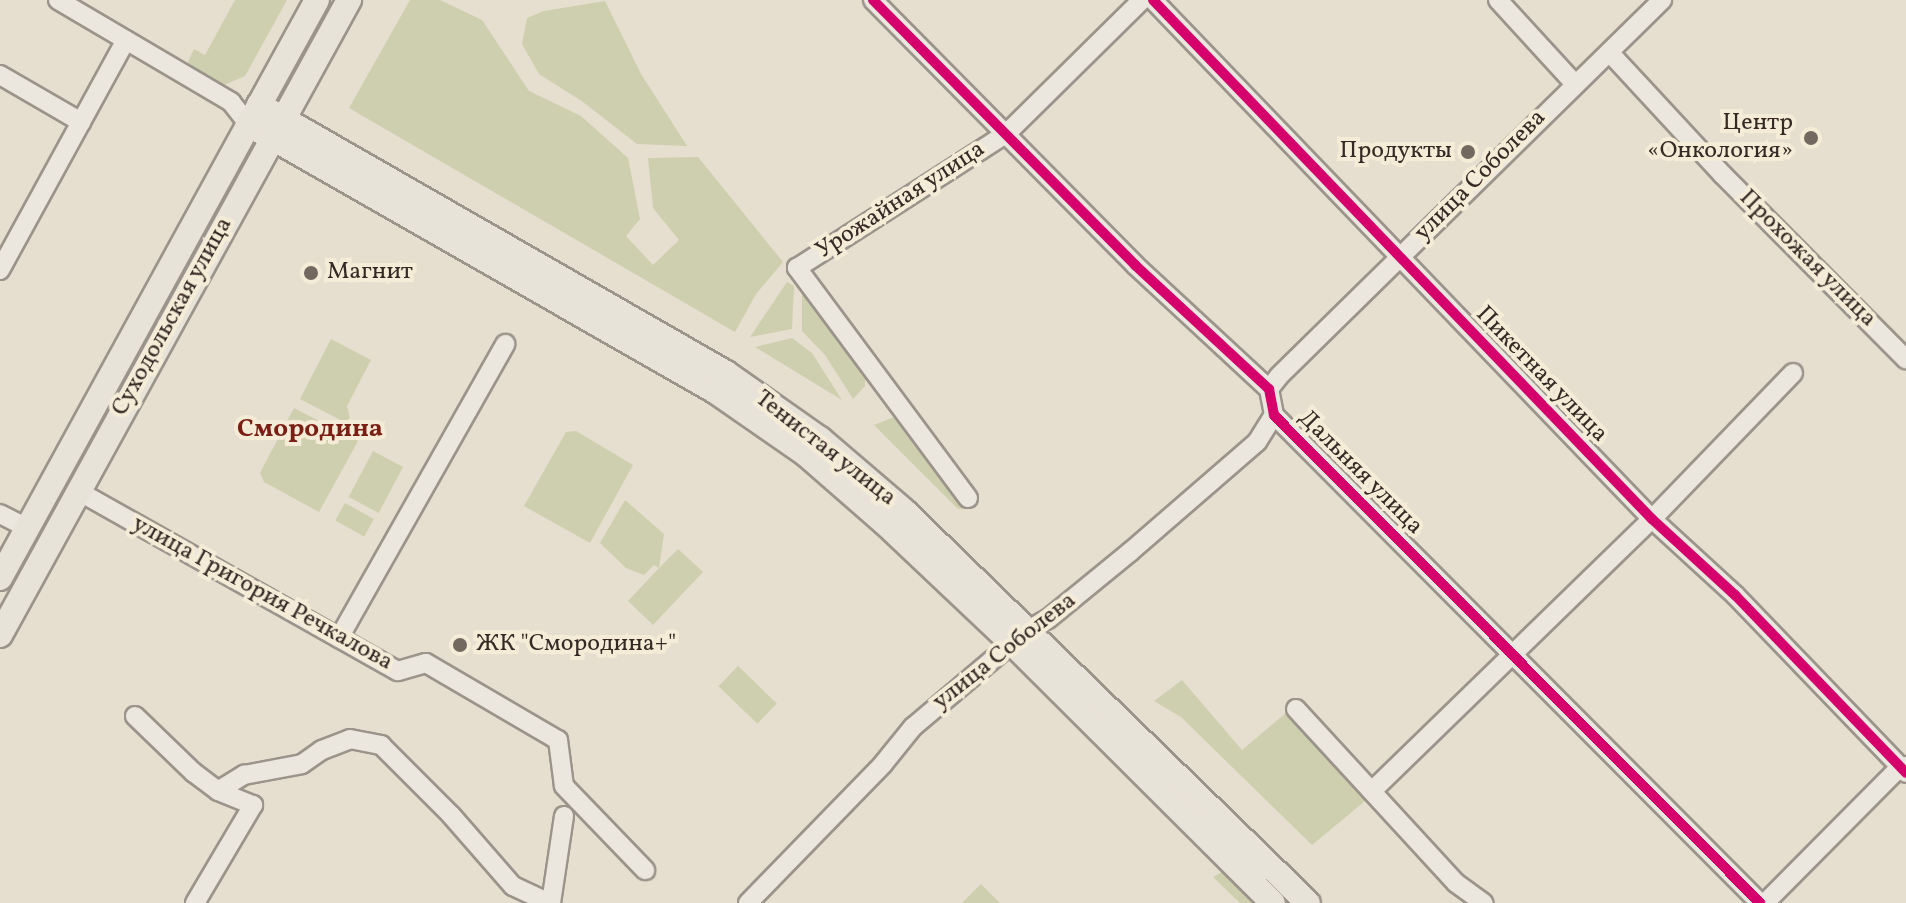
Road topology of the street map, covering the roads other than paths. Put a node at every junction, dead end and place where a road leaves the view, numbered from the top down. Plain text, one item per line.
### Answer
1 (58, 0) edge
2 (317, 0) edge
3 (349, 0) edge
4 (873, 0) edge
5 (1142, 0) edge
6 (1153, 0) edge
7 (1498, 0) edge
8 (1662, 0) edge
9 (126, 40) junction
10 (1610, 53) junction
11 (0, 75) edge
12 (1575, 84) junction
13 (254, 115) junction
14 (81, 122) junction
15 (277, 128) junction
16 (1006, 134) junction
17 (1399, 258) junction
18 (0, 270) edge
19 (505, 344) dead end
20 (1906, 359) edge
21 (1793, 373) dead end
22 (1269, 389) junction
23 (1274, 415) junction
24 (78, 491) junction
25 (968, 498) dead end
26 (0, 514) edge
27 (1652, 519) junction
28 (27, 528) junction
29 (0, 578) edge
30 (0, 635) edge
31 (1019, 637) junction
32 (339, 638) junction
33 (1512, 652) junction
34 (1296, 709) dead end
35 (135, 716) dead end
36 (1904, 769) edge
37 (218, 791) junction
38 (1372, 791) junction
39 (564, 816) dead end
40 (645, 870) dead end
41 (195, 903) edge
42 (550, 903) edge
43 (748, 903) edge
44 (1273, 903) edge
45 (1308, 903) edge
46 (1484, 903) edge
47 (1763, 903) edge

1 - 9 street
2 - 13 main road, Суходольская улица
3 - 15 main road, Суходольская улица
4 - 16 street
5 - 16 street, Урожайная улица
6 - 17 street, Пикетная улица
7 - 12 street
8 - 10 street, улица Соболева
9 - 13 street
9 - 14 street
10 - 12 street, улица Соболева
10 - 20 street, Прохожая улица
11 - 14 street
12 - 17 street, улица Соболева
13 - 15 main road, Тенистая улица
13 - 28 main road, Суходольская улица
14 - 18 street
15 - 24 main road, Суходольская улица
15 - 31 main road, Тенистая улица
16 - 22 street
16 - 25 street, Урожайная улица
17 - 22 street, улица Соболева
17 - 27 street, Пикетная улица
19 - 32 street
21 - 27 street
22 - 23 street, Дальняя улица
23 - 31 street, улица Соболева
23 - 33 street, Дальняя улица
24 - 30 main road, Суходольская улица
24 - 32 street, улица Григория Речкалова
26 - 28 street
27 - 33 street
27 - 36 street, Пикетная улица
28 - 29 main road, Суходольская улица
31 - 43 street, улица Соболева
31 - 44 main road, Тенистая улица
31 - 45 main road, Тенистая улица
32 - 40 street, улица Григория Речкалова
33 - 38 street
33 - 47 street, Дальняя улица
34 - 38 street
35 - 37 street
36 - 47 street
37 - 41 street
37 - 42 street
38 - 46 street
39 - 42 street

